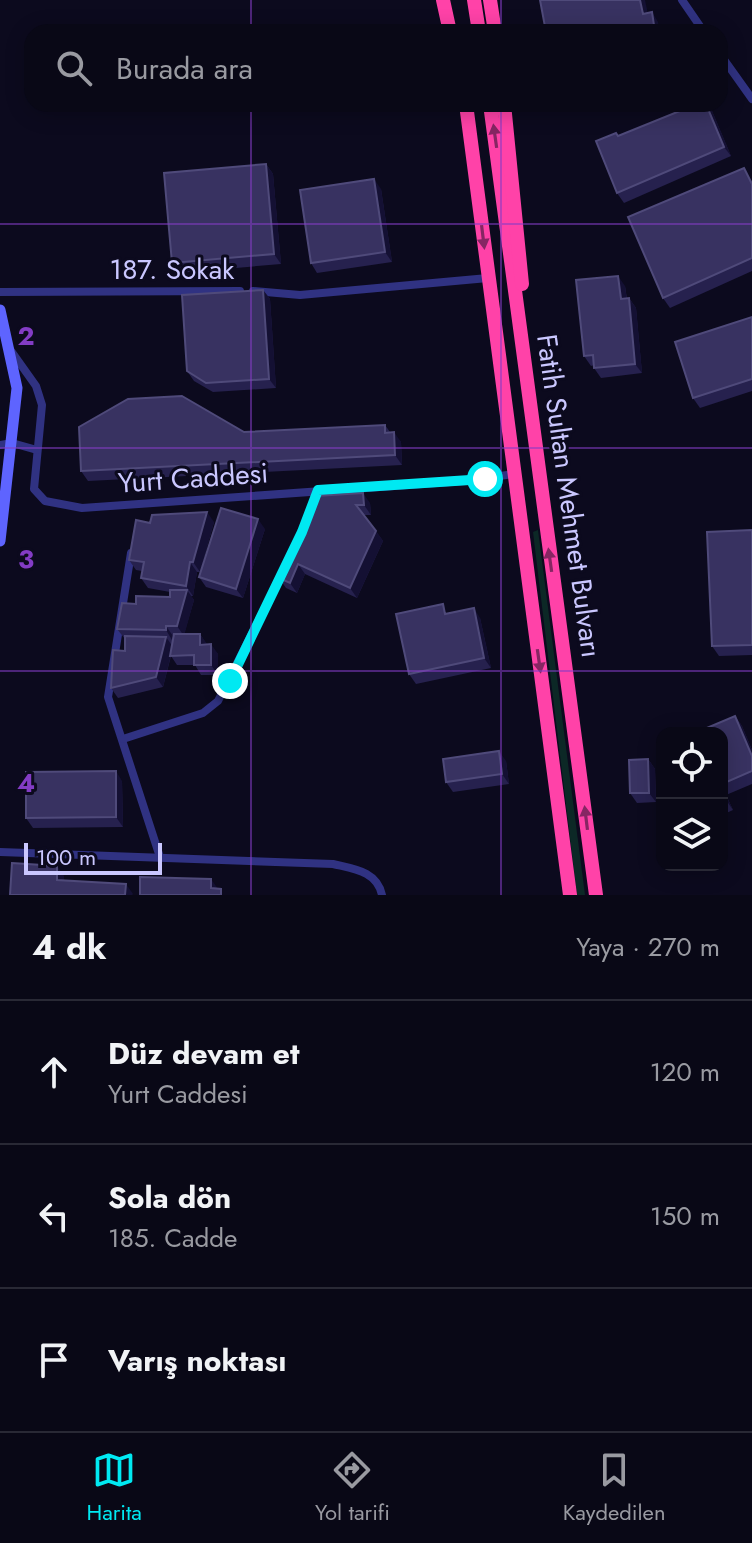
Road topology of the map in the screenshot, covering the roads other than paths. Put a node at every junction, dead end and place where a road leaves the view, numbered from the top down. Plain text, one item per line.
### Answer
1 (443, 0) edge
2 (452, 0) edge
3 (474, 0) edge
4 (490, 0) edge
5 (682, 0) edge
6 (450, 24) edge
7 (453, 24) edge
8 (478, 24) edge
9 (494, 24) edge
10 (698, 24) edge
11 (728, 65) edge
12 (752, 99) edge
13 (467, 112) edge
14 (491, 112) edge
15 (505, 112) edge
16 (488, 278) junction
17 (0, 292) edge
18 (0, 310) edge
19 (519, 324) junction
20 (8, 346) junction
21 (6, 444) edge
22 (37, 450) junction
23 (514, 474) junction
24 (318, 490) junction
25 (314, 503) edge
26 (141, 505) junction
27 (138, 520) edge
28 (135, 535) edge
29 (0, 541) edge
30 (291, 556) edge
31 (123, 739) junction
32 (0, 852) edge
33 (160, 857) junction
34 (382, 895) edge
35 (570, 895) edge
36 (596, 895) edge

1 - 6 highway
2 - 7 highway
3 - 8 highway
4 - 9 highway
5 - 10 street
11 - 12 street
13 -> 16 highway, Fatih Sultan Mehmet Bulvarı
19 -> 14 highway, Fatih Sultan Mehmet Bulvarı
15 - 19 highway
16 - 17 street, 187. Sokak
16 - 23 highway, Fatih Sultan Mehmet Bulvarı
18 - 20 street
36 -> 19 highway, Fatih Sultan Mehmet Bulvarı
20 - 21 street
20 - 22 street, Yurt Caddesi
21 - 22 street
21 - 29 street
22 - 26 street, Yurt Caddesi
23 - 24 street, Yurt Caddesi
23 -> 35 highway, Fatih Sultan Mehmet Bulvarı
24 - 25 street
24 - 26 street, Yurt Caddesi
26 - 27 street
28 - 31 street
30 - 31 street
31 - 33 street
32 - 33 street
33 - 34 street

